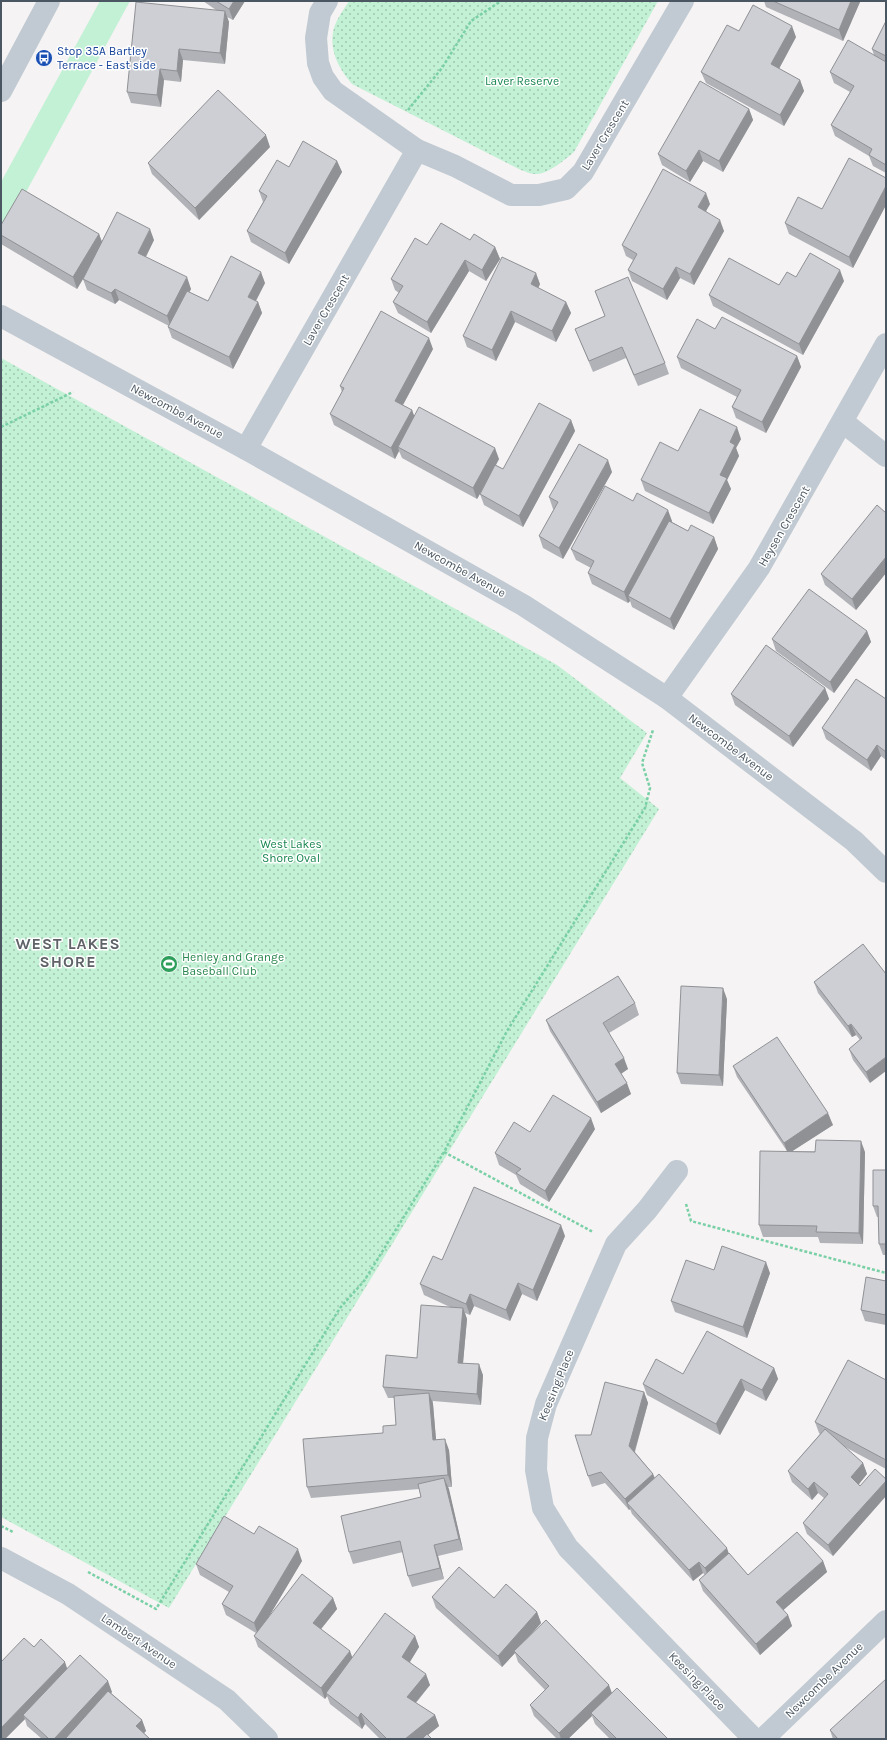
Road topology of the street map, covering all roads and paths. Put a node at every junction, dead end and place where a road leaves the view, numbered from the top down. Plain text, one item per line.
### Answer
1 (50, 1) edge
2 (327, 1) edge
3 (500, 1) edge
4 (683, 1) edge
5 (1, 91) edge
6 (404, 115) dead end
7 (417, 150) junction
8 (1, 316) edge
9 (886, 344) edge
10 (73, 392) dead end
11 (843, 422) junction
12 (1, 427) edge
13 (246, 449) junction
14 (886, 456) edge
15 (668, 698) junction
16 (653, 730) dead end
17 (886, 872) edge
18 (444, 1152) junction
19 (677, 1171) joint
20 (616, 1244) junction
21 (886, 1273) edge
22 (1, 1526) edge
23 (14, 1533) dead end
24 (1, 1558) edge
25 (82, 1569) dead end
26 (886, 1621) edge
27 (267, 1739) edge
28 (754, 1739) edge
29 (763, 1739) edge

1 - 5 street
2 - 7 street, Laver Crescent
3 - 6 path
4 - 7 street, Laver Crescent
7 - 13 street, Laver Crescent
8 - 13 street, Newcombe Avenue
9 - 11 street, Heysen Crescent
10 - 12 path
11 - 14 street
11 - 15 street, Heysen Crescent
13 - 15 street, Newcombe Avenue
15 - 17 street, Newcombe Avenue
16 - 18 path
18 - 20 path
18 - 25 path
19 - 20 street, Keesing Place
19 - 21 path
20 - 28 street, Keesing Place
22 - 23 path
24 - 27 street, Lambert Avenue
26 - 29 street, Newcombe Avenue

